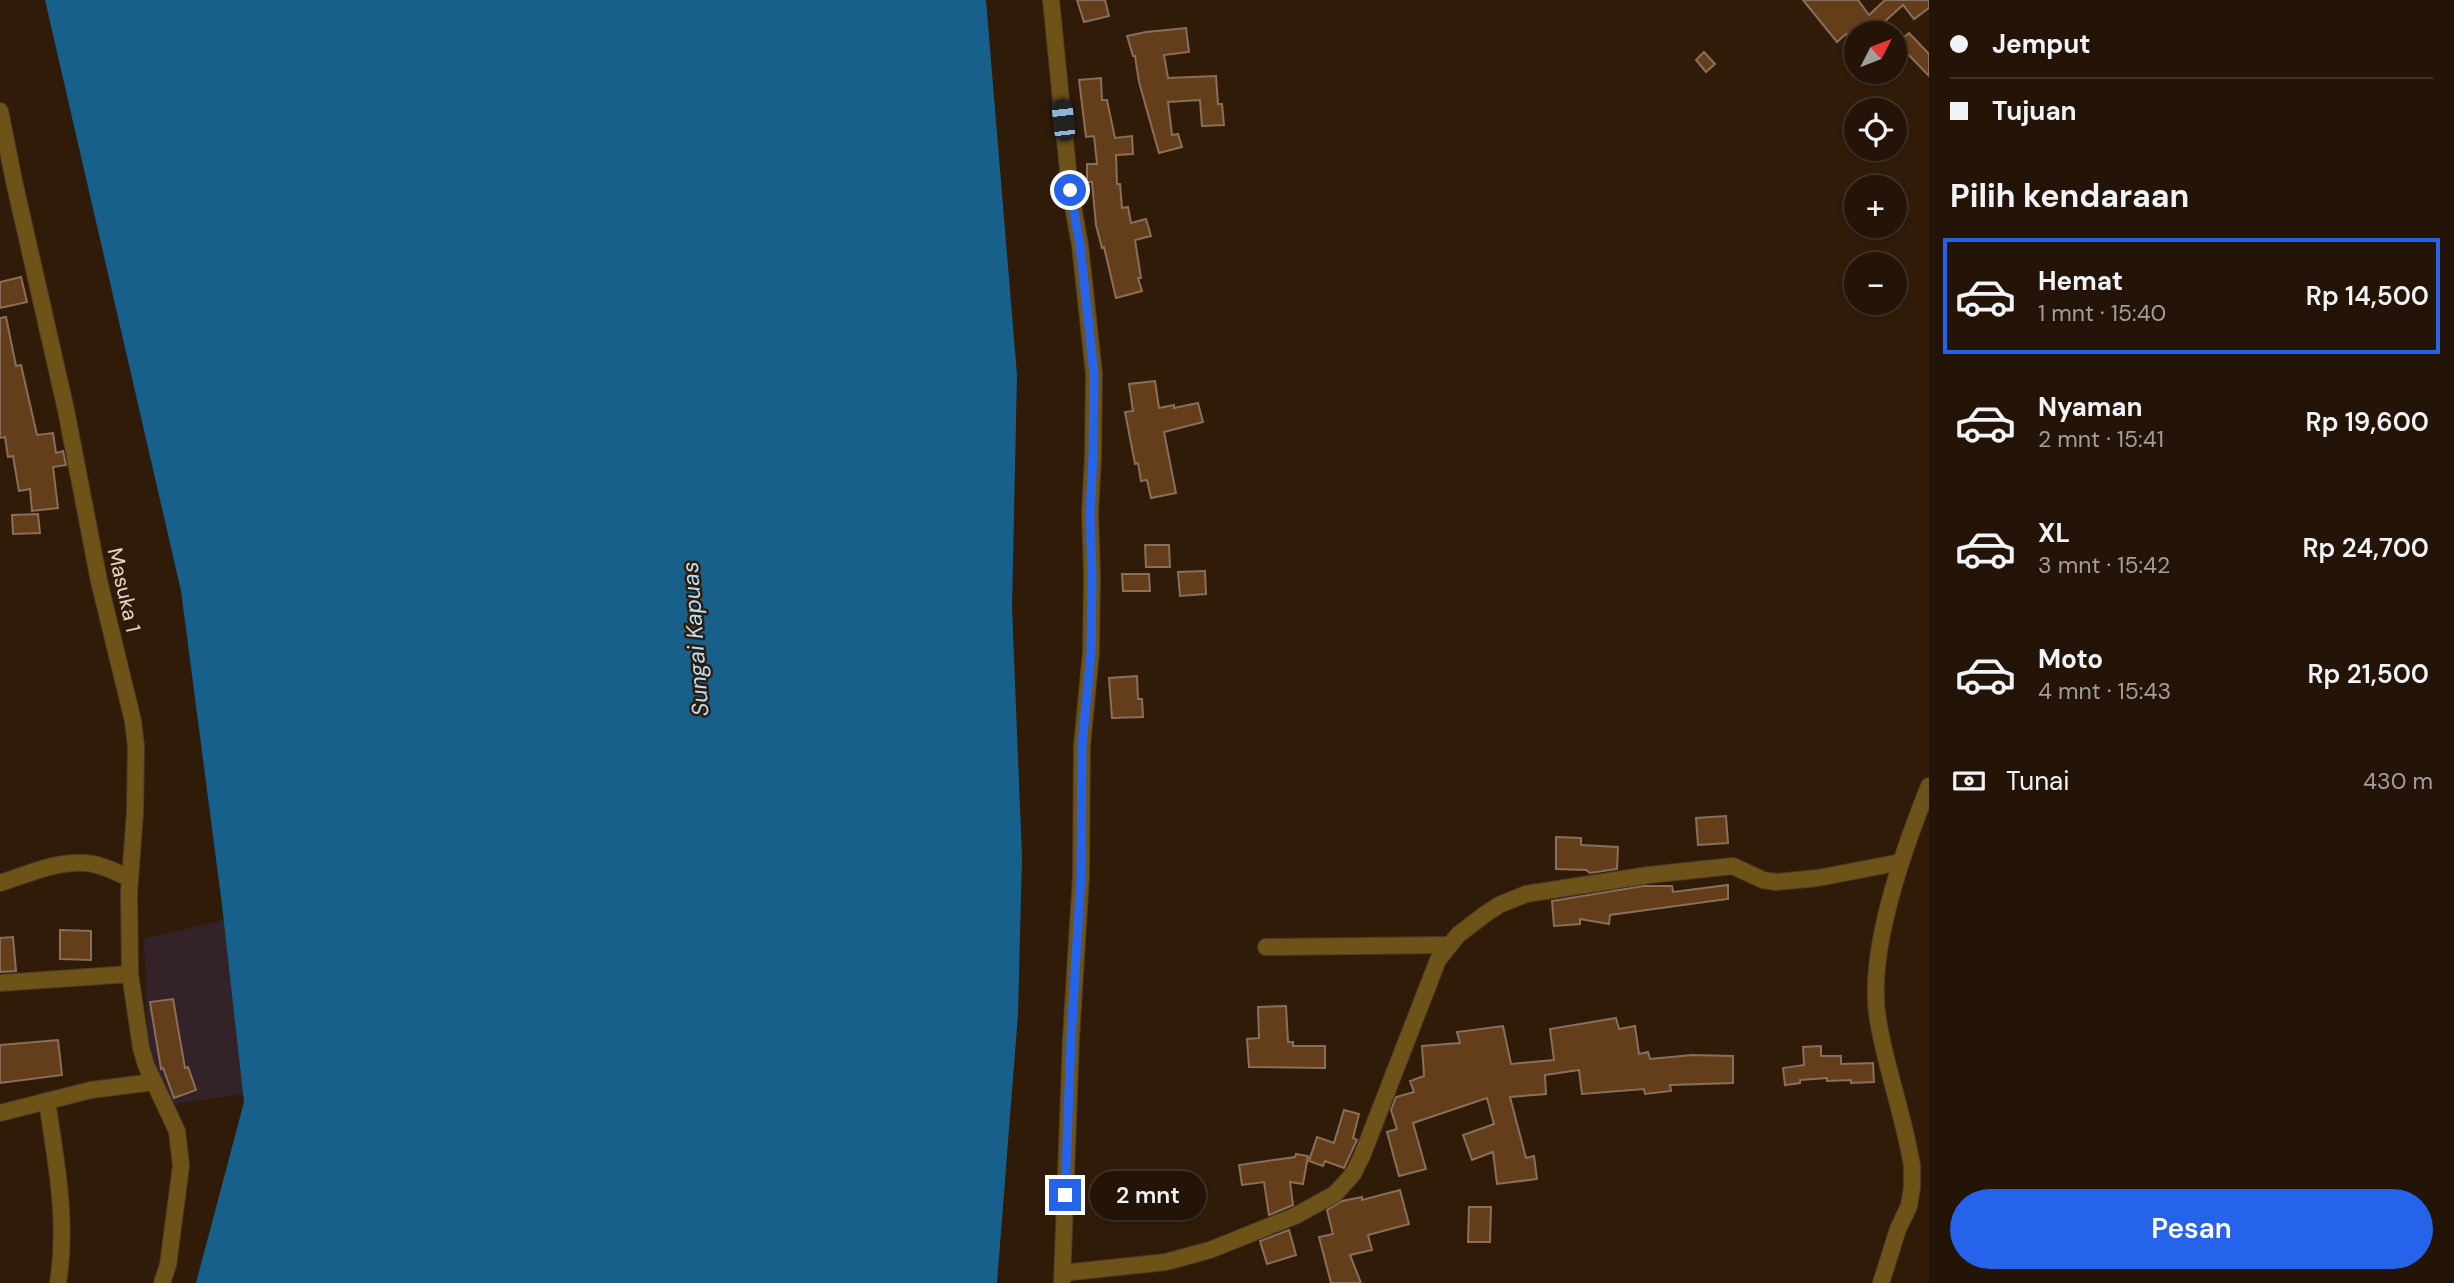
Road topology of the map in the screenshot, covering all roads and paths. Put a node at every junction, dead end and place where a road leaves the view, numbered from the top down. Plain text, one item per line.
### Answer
1 (1051, 0) edge
2 (0, 111) edge
3 (7, 183) edge
4 (1929, 786) edge
5 (1901, 862) junction
6 (129, 878) junction
7 (0, 883) edge
8 (1448, 945) junction
9 (1266, 947) dead end
10 (130, 974) junction
11 (0, 983) edge
12 (154, 1082) junction
13 (47, 1101) junction
14 (0, 1113) edge
15 (1062, 1278) edge
16 (58, 1283) edge
17 (162, 1283) edge
18 (1881, 1283) edge

1 - 15 street
2 - 3 street, Masuka 1
3 - 6 street, Masuka 1
4 - 5 street
5 - 8 street
5 - 18 street
6 - 7 street
6 - 10 street, Masuka 1
8 - 9 street
8 - 15 street
10 - 11 street
10 - 12 street, Masuka 1
12 - 13 street
12 - 17 street, Masuka 1
13 - 14 street
13 - 16 street

